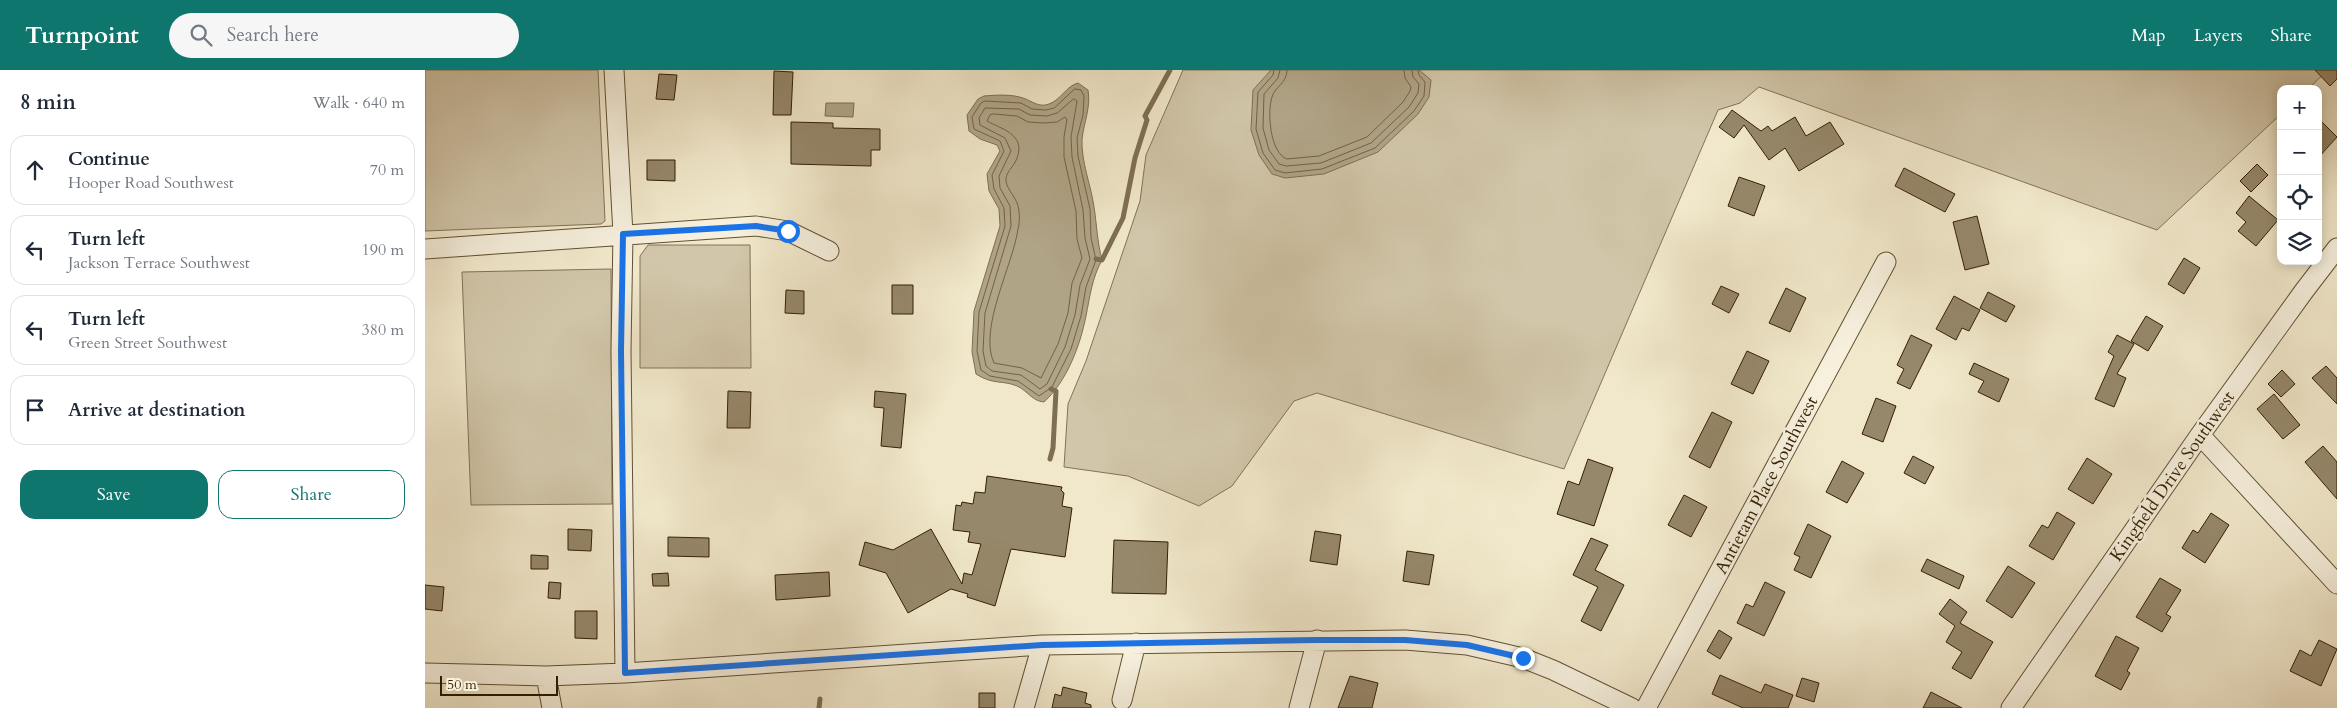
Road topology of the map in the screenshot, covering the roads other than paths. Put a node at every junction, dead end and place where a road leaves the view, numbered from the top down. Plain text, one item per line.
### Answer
1 (614, 70) edge
2 (623, 234) junction
3 (2337, 248) edge
4 (425, 249) edge
5 (829, 251) dead end
6 (1886, 262) dead end
7 (2200, 435) junction
8 (2337, 584) edge
9 (1317, 640) junction
10 (1136, 644) junction
11 (1042, 645) junction
12 (425, 673) edge
13 (625, 673) junction
14 (547, 682) junction
15 (1121, 700) dead end
16 (539, 708) edge
17 (552, 708) edge
18 (1024, 708) edge
19 (1299, 708) edge
20 (1632, 708) edge
21 (1646, 708) edge
22 (2011, 708) edge

1 - 2 street
2 - 4 street
2 - 5 street
2 - 13 street
3 - 7 street, Kingfield Drive Southwest
6 - 21 street, Antietam Place Southwest
7 - 8 street
7 - 22 street, Kingfield Drive Southwest
9 - 10 street
9 - 19 street
9 - 20 street
10 - 11 street
10 - 15 street
11 - 13 street
11 - 18 street
12 - 14 street
13 - 14 street
14 - 16 street
14 - 17 street

